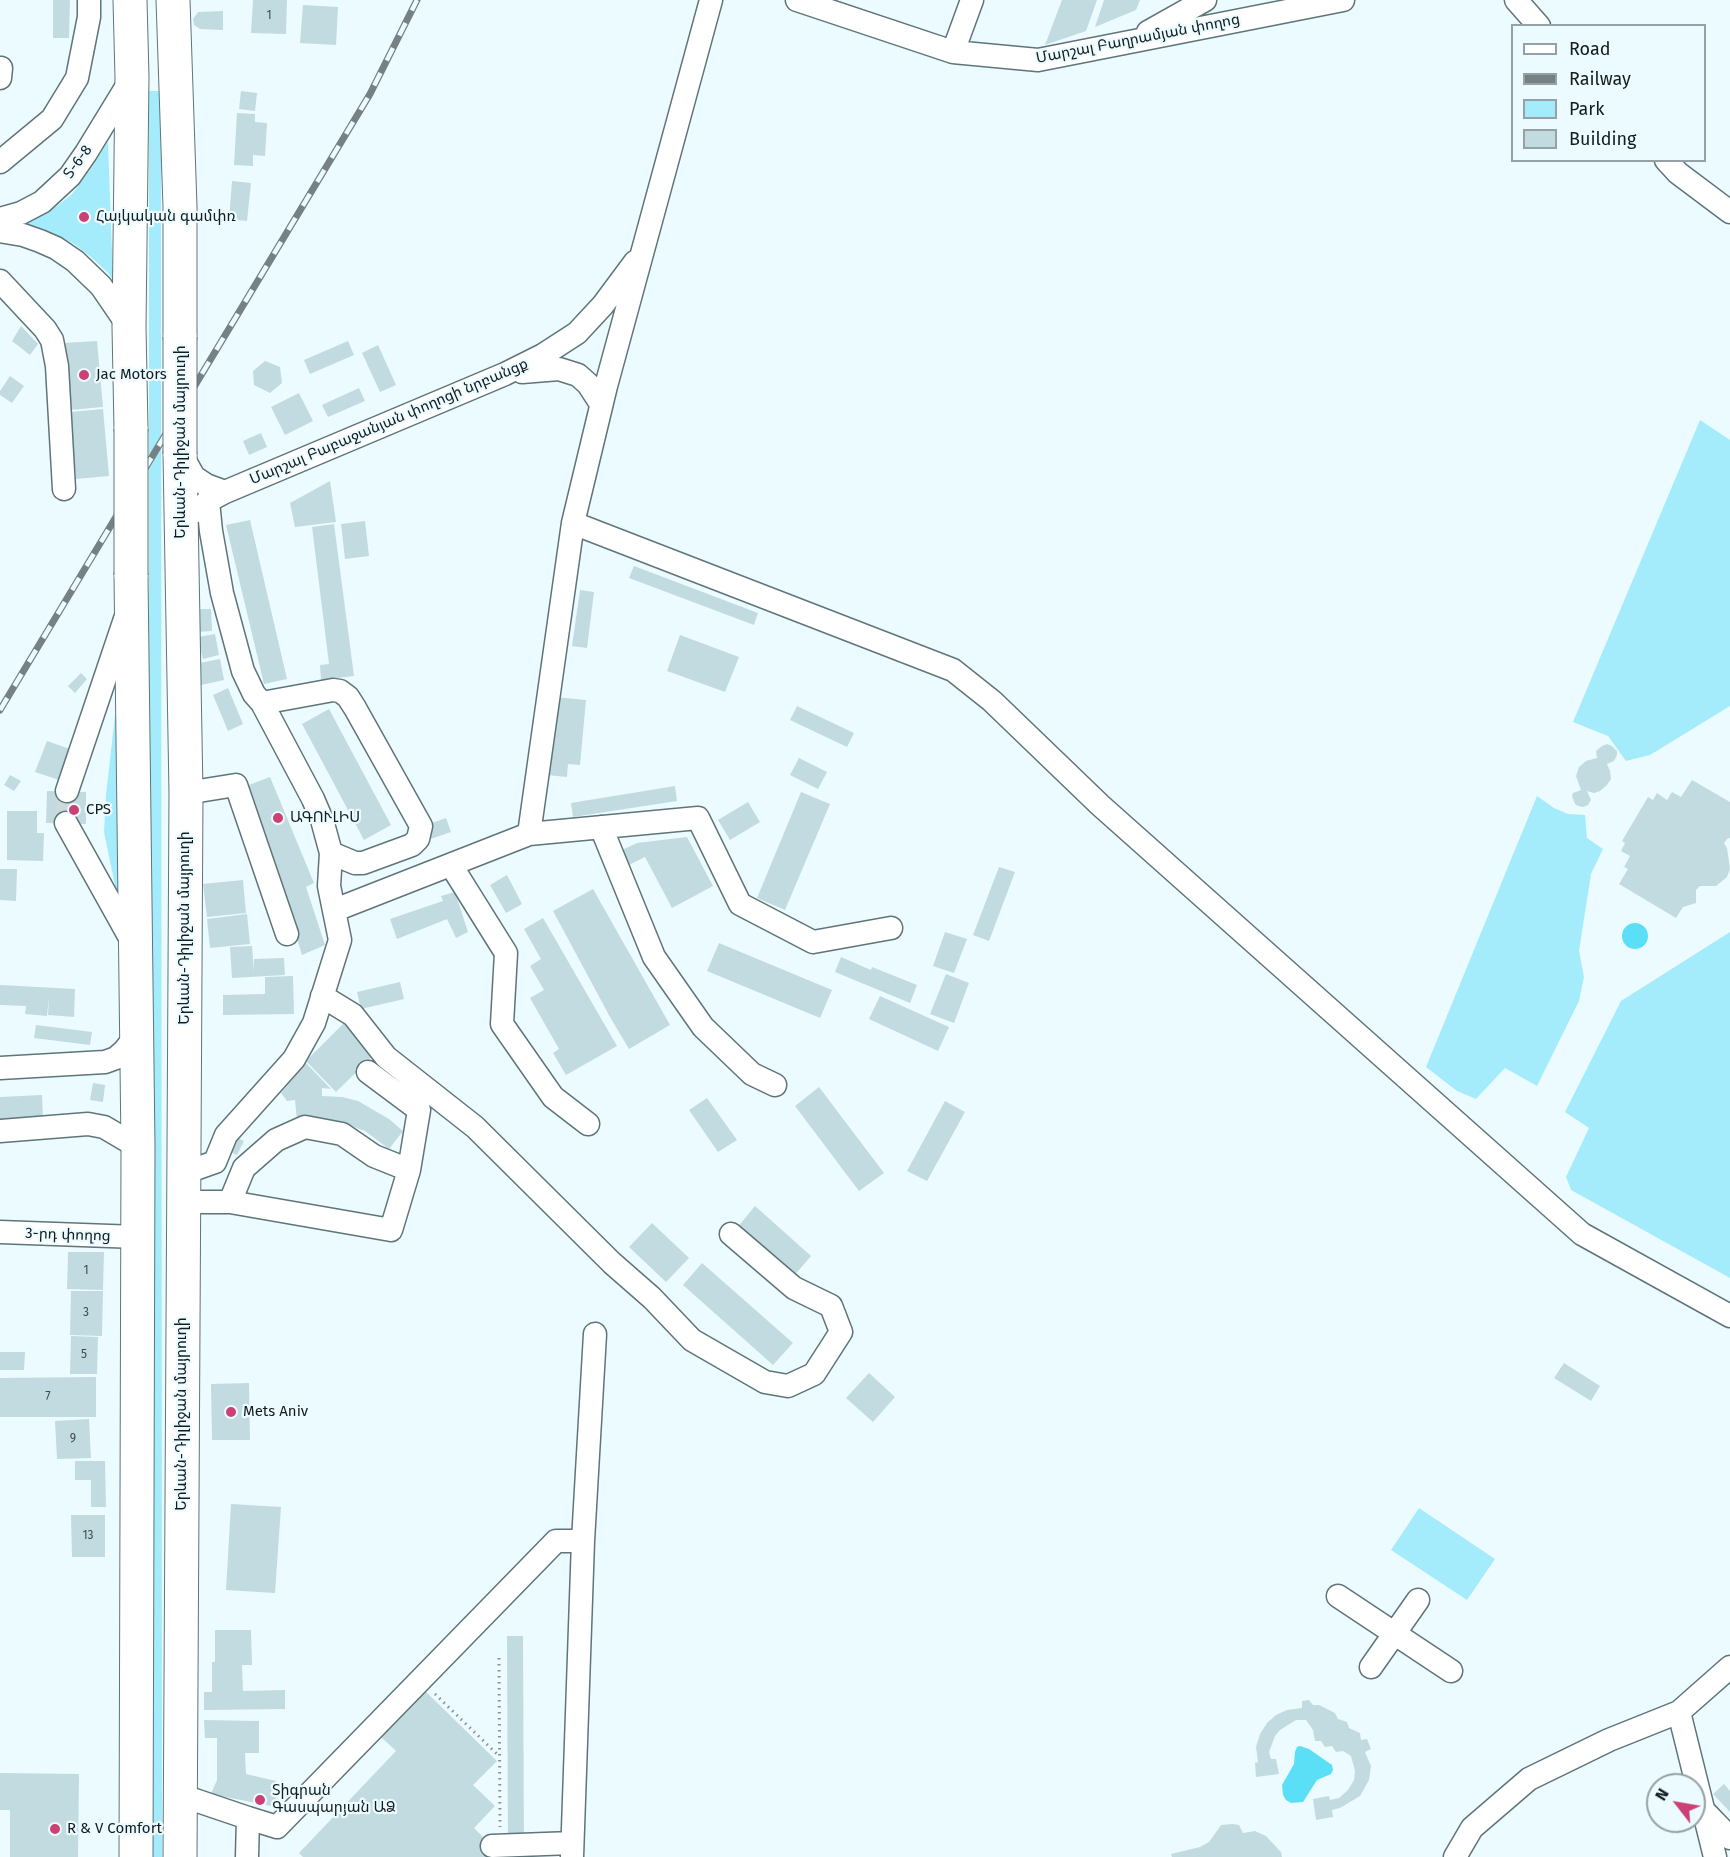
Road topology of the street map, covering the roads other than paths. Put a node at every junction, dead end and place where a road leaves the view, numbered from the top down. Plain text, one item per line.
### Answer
1 (89, 0) edge
2 (130, 0) edge
3 (173, 0) edge
4 (711, 0) edge
5 (797, 0) edge
6 (972, 0) edge
7 (1205, 0) edge
8 (1343, 0) edge
9 (1516, 0) edge
10 (1537, 24) edge
11 (1131, 42) junction
12 (953, 52) junction
13 (1, 68) edge
14 (132, 77) junction
15 (0, 78) edge
16 (0, 162) edge
17 (1668, 162) edge
18 (1730, 212) edge
19 (0, 219) edge
20 (0, 231) edge
21 (643, 251) junction
22 (0, 281) edge
23 (129, 327) junction
24 (505, 374) junction
25 (602, 404) junction
26 (180, 454) junction
27 (64, 489) dead end
28 (216, 496) junction
29 (573, 523) junction
30 (182, 538) junction
31 (132, 586) junction
32 (262, 703) junction
33 (67, 791) tunnel mouth
34 (186, 793) junction
35 (66, 823) tunnel mouth
36 (601, 828) junction
37 (529, 834) junction
38 (331, 854) junction
39 (451, 865) junction
40 (335, 910) junction
41 (891, 928) dead end
42 (286, 934) dead end
43 (135, 947) junction
44 (322, 996) junction
45 (137, 1035) junction
46 (0, 1068) edge
47 (368, 1072) dead end
48 (775, 1085) dead end
49 (588, 1124) dead end
50 (0, 1131) edge
51 (138, 1147) junction
52 (409, 1170) junction
53 (184, 1188) junction
54 (230, 1202) junction
55 (0, 1232) edge
56 (730, 1234) dead end
57 (137, 1237) junction
58 (1730, 1316) edge
59 (595, 1334) dead end
60 (583, 1541) junction
61 (1338, 1596) dead end
62 (1418, 1600) dead end
63 (1396, 1633) junction
64 (1371, 1667) dead end
65 (1730, 1667) edge
66 (1451, 1671) dead end
67 (1679, 1712) junction
68 (1695, 1773) edge
69 (180, 1795) junction
70 (1706, 1813) edge
71 (1706, 1816) edge
72 (248, 1818) junction
73 (1730, 1838) edge
74 (496, 1846) road end
75 (572, 1850) edge
76 (136, 1857) edge
77 (180, 1857) edge
78 (247, 1857) edge
79 (1455, 1857) edge
80 (1715, 1857) edge

1 - 16 street
2 - 14 highway
3 - 26 highway, Երևան-Դիլիջան մայրուղի, bridge
4 - 21 street, Մարշալ Բաբաջանյան փողոցի նրբանցք
5 - 12 street, Մարշալ Բաղրամյան փողոց
6 - 12 street
7 - 11 street
8 - 11 street, Մարշալ Բաղրամյան փողոց
9 - 10 street
11 - 12 street, Մարշալ Բաղրամյան փողոց
13 - 15 street
14 - 19 street, Տ-6-8 / Տ-6-8
14 - 23 highway
17 - 18 street
20 - 23 street
21 - 24 street, Մարշալ Բաբաջանյան փողոցի նրբանցք
21 - 25 street
22 - 27 street
23 - 31 highway, bridge
24 - 25 street
24 - 28 street, Մարշալ Բաբաջանյան փողոցի նրբանցք
25 - 29 street
26 - 28 street
26 - 30 highway, Երևան-Դիլիջան մայրուղի
28 - 30 street
28 - 32 street
29 - 37 street
29 - 58 street
30 - 34 highway, Երևան-Դիլիջան մայրուղի
31 - 33 street
31 - 43 highway
32 - 38 street
32 - 38 street
34 - 42 street
34 - 53 highway, Երևան-Դիլիջան մայրուղի
35 - 43 street
36 - 37 street
36 - 41 street
36 - 48 street
37 - 39 street
38 - 40 street
39 - 40 street
39 - 49 street
40 - 44 street
43 - 45 highway
44 - 53 street
44 - 56 street
45 - 46 street
45 - 51 highway
47 - 52 street
50 - 51 street
51 - 57 highway
52 - 54 street
52 - 54 street
53 - 54 street
53 - 69 highway, Երևան-Դիլիջան մայրուղի
55 - 57 street, 3-րդ փողոց
57 - 76 highway
59 - 60 street
60 - 72 street
60 - 75 street
61 - 63 street
62 - 63 street
63 - 64 street
63 - 66 street
65 - 67 street
67 - 68 street
67 - 79 street
69 - 72 street
69 - 77 highway, Երևան-Դիլիջան մայրուղի
70 - 73 street
71 - 80 street
72 - 78 street
74 - 75 street

